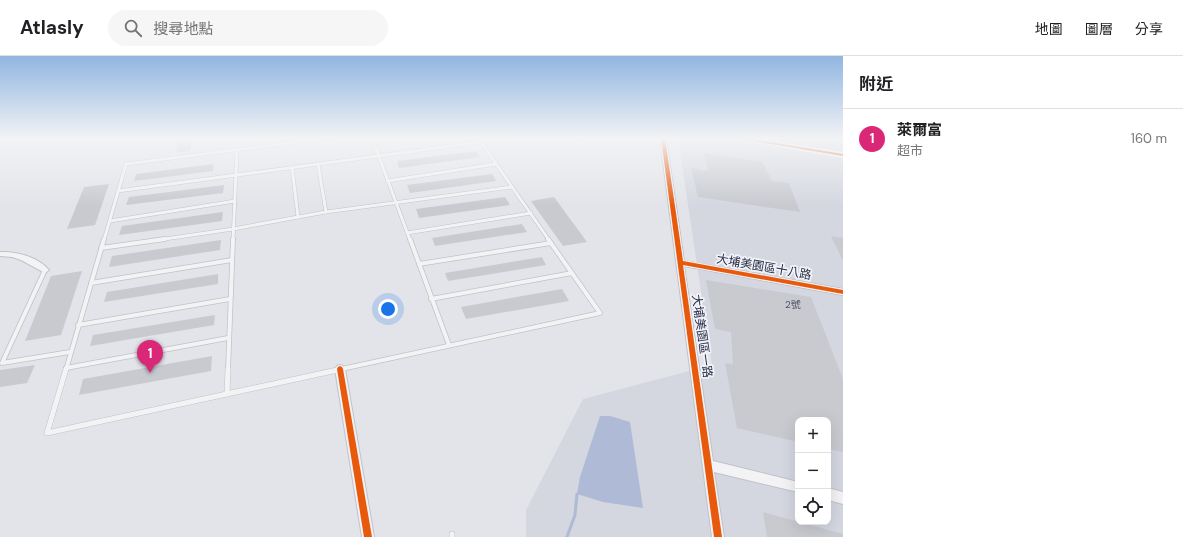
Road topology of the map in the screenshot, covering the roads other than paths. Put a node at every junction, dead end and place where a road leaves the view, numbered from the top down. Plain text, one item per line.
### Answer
1 (154, 160) edge
2 (237, 160) edge
3 (345, 160) edge
4 (380, 160) edge
5 (494, 160) edge
6 (666, 160) edge
7 (318, 164) junction
8 (496, 164) junction
9 (292, 167) junction
10 (236, 175) junction
11 (388, 181) junction
12 (512, 187) junction
13 (118, 191) junction
14 (235, 202) junction
15 (396, 203) junction
16 (326, 212) junction
17 (530, 213) junction
18 (298, 216) junction
19 (110, 220) junction
20 (233, 229) junction
21 (407, 233) junction
22 (551, 243) junction
23 (101, 248) junction
24 (0, 254) edge
25 (232, 260) junction
26 (681, 263) junction
27 (419, 264) junction
28 (45, 270) joint
29 (572, 273) junction
30 (91, 283) junction
31 (843, 292) edge
32 (230, 299) junction
33 (432, 299) junction
34 (78, 325) junction
35 (228, 338) junction
36 (450, 345) junction
37 (70, 352) junction
38 (66, 368) junction
39 (340, 369) junction
40 (227, 394) junction
41 (709, 465) junction
42 (795, 486) edge
43 (831, 495) edge
44 (843, 498) edge
45 (368, 537) edge
46 (718, 537) edge

1 - 13 lane
2 - 10 lane
3 - 7 lane
4 - 11 lane
5 - 8 lane
6 - 26 street, 大埔美園區一路
7 - 9 lane
7 - 16 lane
8 - 11 lane
8 - 12 lane
9 - 10 lane
9 - 18 lane
10 - 13 lane
10 - 14 lane
11 - 15 lane
12 - 15 lane
12 - 17 lane
13 - 19 lane
14 - 19 lane
14 - 20 lane
15 - 16 lane
15 - 21 lane
16 - 18 lane
17 - 21 lane
17 - 22 lane
18 - 20 lane
19 - 23 lane
20 - 23 lane
20 - 25 lane
21 - 27 lane
22 - 27 lane
22 - 29 lane
23 - 30 lane
24 - 28 street
25 - 30 lane
25 - 32 lane
26 - 31 street, 大埔美園區十八路
26 - 41 street, 大埔美園區一路
27 - 33 lane
28 - 37 lane
29 - 33 lane
29 - 36 lane
30 - 34 lane
32 - 34 lane
32 - 35 lane
33 - 36 lane
34 - 37 lane
35 - 38 lane
35 - 40 lane
36 - 39 lane
37 - 38 lane
38 - 40 lane
39 - 40 lane
39 - 45 street
41 - 42 street
41 - 46 street, 大埔美園區一路
43 - 44 street

